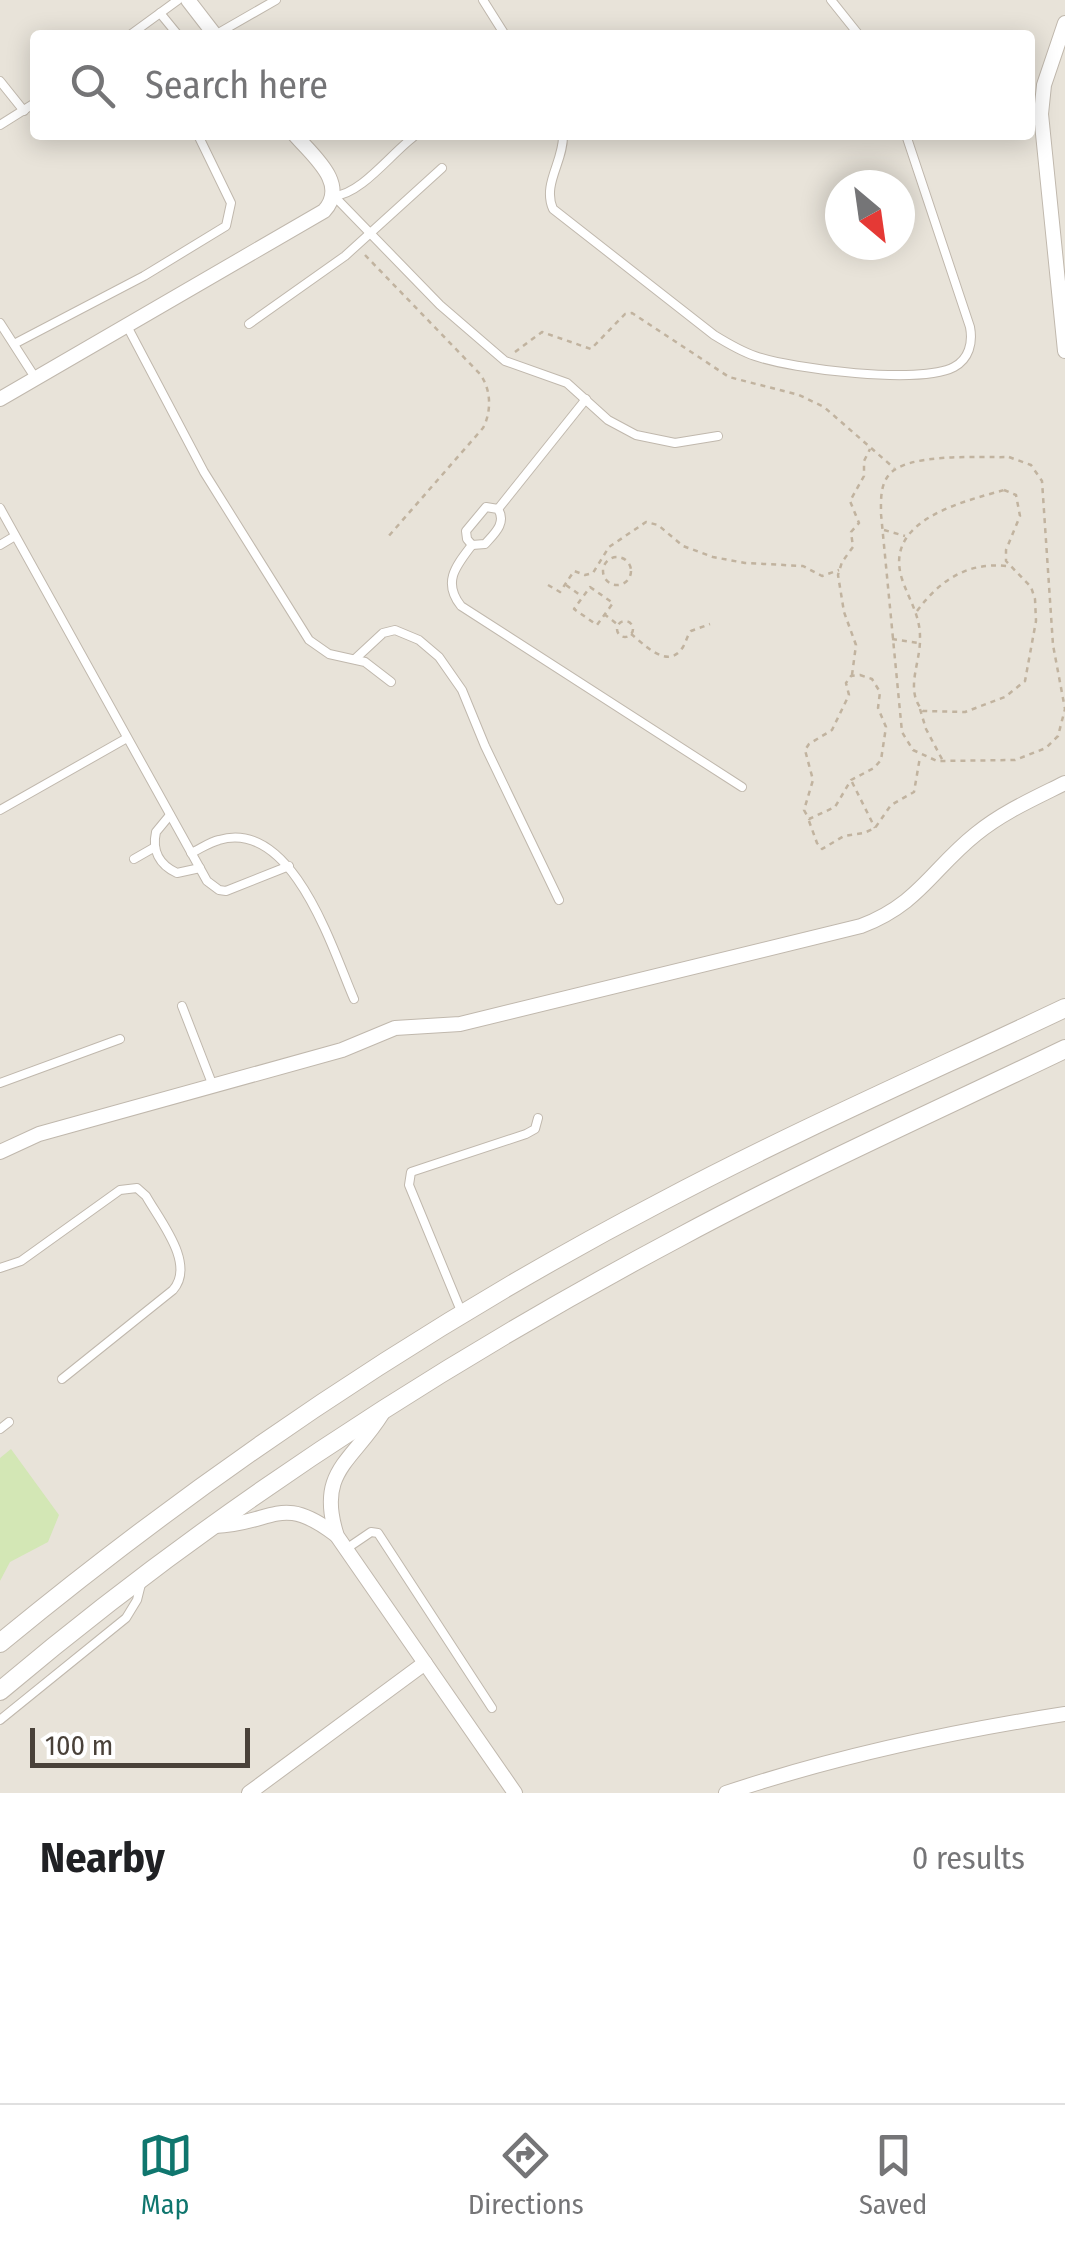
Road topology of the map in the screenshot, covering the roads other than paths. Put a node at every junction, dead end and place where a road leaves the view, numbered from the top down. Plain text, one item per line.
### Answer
1 (178, 0) edge
2 (188, 0) edge
3 (276, 0) edge
4 (483, 0) edge
5 (831, 0) edge
6 (160, 13) junction
7 (1065, 23) edge
8 (137, 30) edge
9 (174, 30) edge
10 (211, 30) edge
11 (224, 30) edge
12 (502, 30) edge
13 (854, 30) edge
14 (0, 82) edge
15 (30, 107) edge
16 (24, 111) junction
17 (0, 125) edge
18 (200, 140) edge
19 (300, 140) edge
20 (410, 140) edge
21 (563, 140) edge
22 (908, 140) edge
23 (442, 168) dead end
24 (334, 196) junction
25 (370, 234) junction
26 (0, 323) edge
27 (250, 324) dead end
28 (127, 326) junction
29 (14, 344) junction
30 (1065, 350) edge
31 (36, 379) junction
32 (586, 398) junction
33 (0, 400) edge
34 (718, 436) dead end
35 (0, 508) edge
36 (498, 509) junction
37 (15, 536) junction
38 (0, 544) edge
39 (472, 545) junction
40 (355, 658) junction
41 (391, 682) dead end
42 (127, 738) junction
43 (1065, 783) edge
44 (742, 786) dead end
45 (0, 810) edge
46 (170, 815) junction
47 (155, 847) junction
48 (192, 854) junction
49 (134, 859) dead end
50 (289, 866) junction
51 (200, 868) junction
52 (559, 900) dead end
53 (354, 999) dead end
54 (182, 1006) dead end
55 (1065, 1008) edge
56 (120, 1040) dead end
57 (1065, 1049) edge
58 (0, 1083) edge
59 (213, 1086) junction
60 (538, 1118) dead end
61 (0, 1152) edge
62 (0, 1268) edge
63 (463, 1316) junction
64 (62, 1380) dead end
65 (386, 1409) junction
66 (9, 1422) dead end
67 (0, 1429) edge
68 (214, 1526) junction
69 (337, 1536) junction
70 (346, 1549) junction
71 (141, 1580) junction
72 (0, 1643) edge
73 (425, 1663) junction
74 (0, 1692) edge
75 (492, 1708) dead end
76 (1065, 1714) edge
77 (0, 1720) edge
78 (249, 1793) edge
79 (515, 1793) edge
80 (726, 1793) edge

1 - 6 lane
2 - 10 street
3 - 11 lane
4 - 12 lane
5 - 13 lane
6 - 8 lane
6 - 9 lane
7 - 30 street
14 - 16 lane
15 - 16 lane
16 - 17 lane
18 - 29 lane
19 - 24 street
20 - 24 lane
21 - 22 lane
23 - 25 lane
24 - 25 lane
24 - 28 street
25 - 27 lane
25 - 32 lane
26 - 29 lane
28 - 31 street
28 - 40 lane
29 - 31 lane
31 - 33 street
32 - 34 lane
32 - 36 lane
35 - 37 lane
36 - 39 lane
36 - 39 lane
37 - 38 lane
37 - 42 lane
39 - 44 lane
40 - 41 lane
40 - 52 lane
42 - 45 lane
42 - 46 lane
43 - 59 street
46 - 47 lane
46 - 48 lane
47 - 49 lane
47 - 51 lane
48 - 50 lane
48 - 51 lane
50 - 51 lane
50 - 53 lane
54 - 59 lane
55 - 63 street
56 - 58 lane
57 - 65 street
59 - 61 street
60 - 63 lane
62 - 64 lane
63 - 72 street
65 - 68 street
65 - 69 street
66 - 67 lane
68 - 69 street
68 - 71 street
69 - 70 street
70 - 73 street
70 - 75 lane
71 - 74 street
71 - 77 lane
73 - 78 street
73 - 79 street
76 - 80 street

